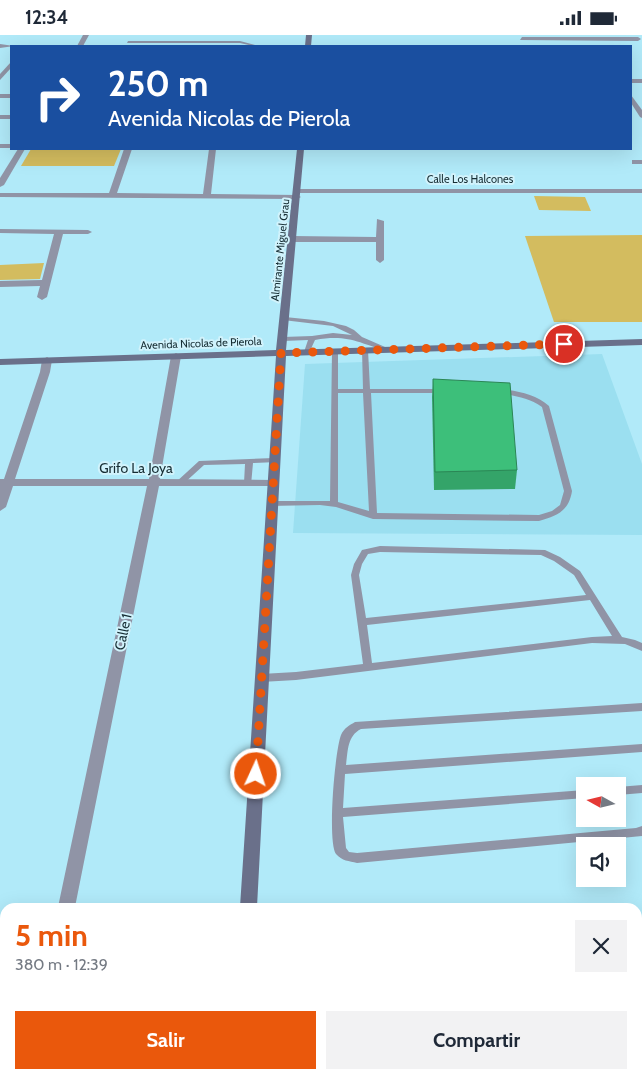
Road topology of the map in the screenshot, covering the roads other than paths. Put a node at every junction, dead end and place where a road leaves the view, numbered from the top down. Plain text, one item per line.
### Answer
1 (636, 37) edge
2 (522, 39) dead end
3 (128, 42) dead end
4 (253, 45) edge
5 (642, 45) edge
6 (10, 65) edge
7 (0, 79) edge
8 (633, 100) edge
9 (642, 102) edge
10 (642, 116) edge
11 (20, 150) edge
12 (128, 150) edge
13 (214, 150) edge
14 (300, 150) edge
15 (0, 185) edge
16 (642, 191) edge
17 (297, 194) junction
18 (0, 195) edge
19 (112, 196) junction
20 (207, 196) junction
21 (380, 221) dead end
22 (0, 231) edge
23 (59, 232) junction
24 (88, 232) dead end
25 (292, 239) junction
26 (380, 240) junction
27 (380, 260) dead end
28 (46, 283) junction
29 (0, 284) edge
30 (42, 297) dead end
31 (284, 319) junction
32 (359, 337) junction
33 (312, 339) junction
34 (642, 342) edge
35 (282, 346) junction
36 (389, 349) junction
37 (365, 350) junction
38 (335, 351) junction
39 (307, 352) junction
40 (176, 356) junction
41 (47, 360) junction
42 (0, 362) edge
43 (336, 391) junction
44 (368, 391) junction
45 (454, 391) edge
46 (492, 391) edge
47 (274, 460) junction
48 (249, 463) junction
49 (5, 482) edge
50 (154, 483) junction
51 (179, 483) junction
52 (248, 483) junction
53 (273, 483) junction
54 (334, 503) junction
55 (272, 504) junction
56 (0, 507) edge
57 (373, 516) junction
58 (592, 597) junction
59 (361, 622) junction
60 (619, 640) junction
61 (642, 649) edge
62 (368, 667) junction
63 (261, 678) junction
64 (642, 707) edge
65 (642, 748) edge
66 (340, 770) junction
67 (642, 789) edge
68 (626, 790) edge
69 (576, 794) edge
70 (337, 813) junction
71 (642, 831) edge
72 (67, 903) edge
73 (248, 903) edge

1 - 2 street
1 - 5 street
3 - 4 lane
6 - 7 street
8 - 9 street
8 - 10 street
11 - 15 street
12 - 19 street
13 - 20 street
14 - 17 street, Almirante Miguel Grau
16 - 17 street, Calle Los Halcones
17 - 20 street, Calle Los Halcones
17 - 25 street, Almirante Miguel Grau
18 - 19 street, Calle Los Halcones
19 - 20 street, Calle Los Halcones
21 - 26 street
22 - 23 street
23 - 24 street
23 - 28 street
25 - 26 street
25 - 31 street, Almirante Miguel Grau
26 - 27 street
28 - 29 street
28 - 30 street
31 - 32 lane
31 - 35 street, Almirante Miguel Grau
32 - 33 lane
32 - 36 lane
33 - 35 lane
33 - 39 lane
34 - 36 street, Avenida Nicolas de Pierola
35 - 39 street, Avenida Nicolas de Pierola
35 - 40 street, Avenida Nicolas de Pierola
35 - 47 street, Almirante Miguel Grau
36 - 37 street, Avenida Nicolas de Pierola
37 - 38 street, Avenida Nicolas de Pierola
37 - 44 lane
38 - 39 street, Avenida Nicolas de Pierola
38 - 43 lane
40 - 41 street, Avenida Nicolas de Pierola
40 - 50 street, Calle 1
41 - 42 street, Avenida Nicolas de Pierola
41 - 49 street
43 - 44 lane
43 - 54 lane
44 - 45 lane
44 - 57 lane
46 - 57 lane
47 - 48 lane
47 - 53 street, Almirante Miguel Grau
48 - 51 lane
48 - 52 lane
49 - 50 street, Grifo La Joya
49 - 56 street
50 - 51 street, Grifo La Joya
50 - 72 street, Calle 1
51 - 52 street, Grifo La Joya
52 - 53 street, Grifo La Joya
53 - 55 street, Almirante Miguel Grau
54 - 55 lane
54 - 57 lane
55 - 63 street, Almirante Miguel Grau
58 - 59 lane
58 - 59 lane
58 - 60 lane
59 - 62 lane
60 - 61 lane
60 - 62 lane
62 - 63 lane
63 - 73 street, Almirante Miguel Grau
64 - 66 lane
65 - 66 lane
66 - 70 lane
67 - 68 lane
69 - 70 lane
70 - 71 lane

